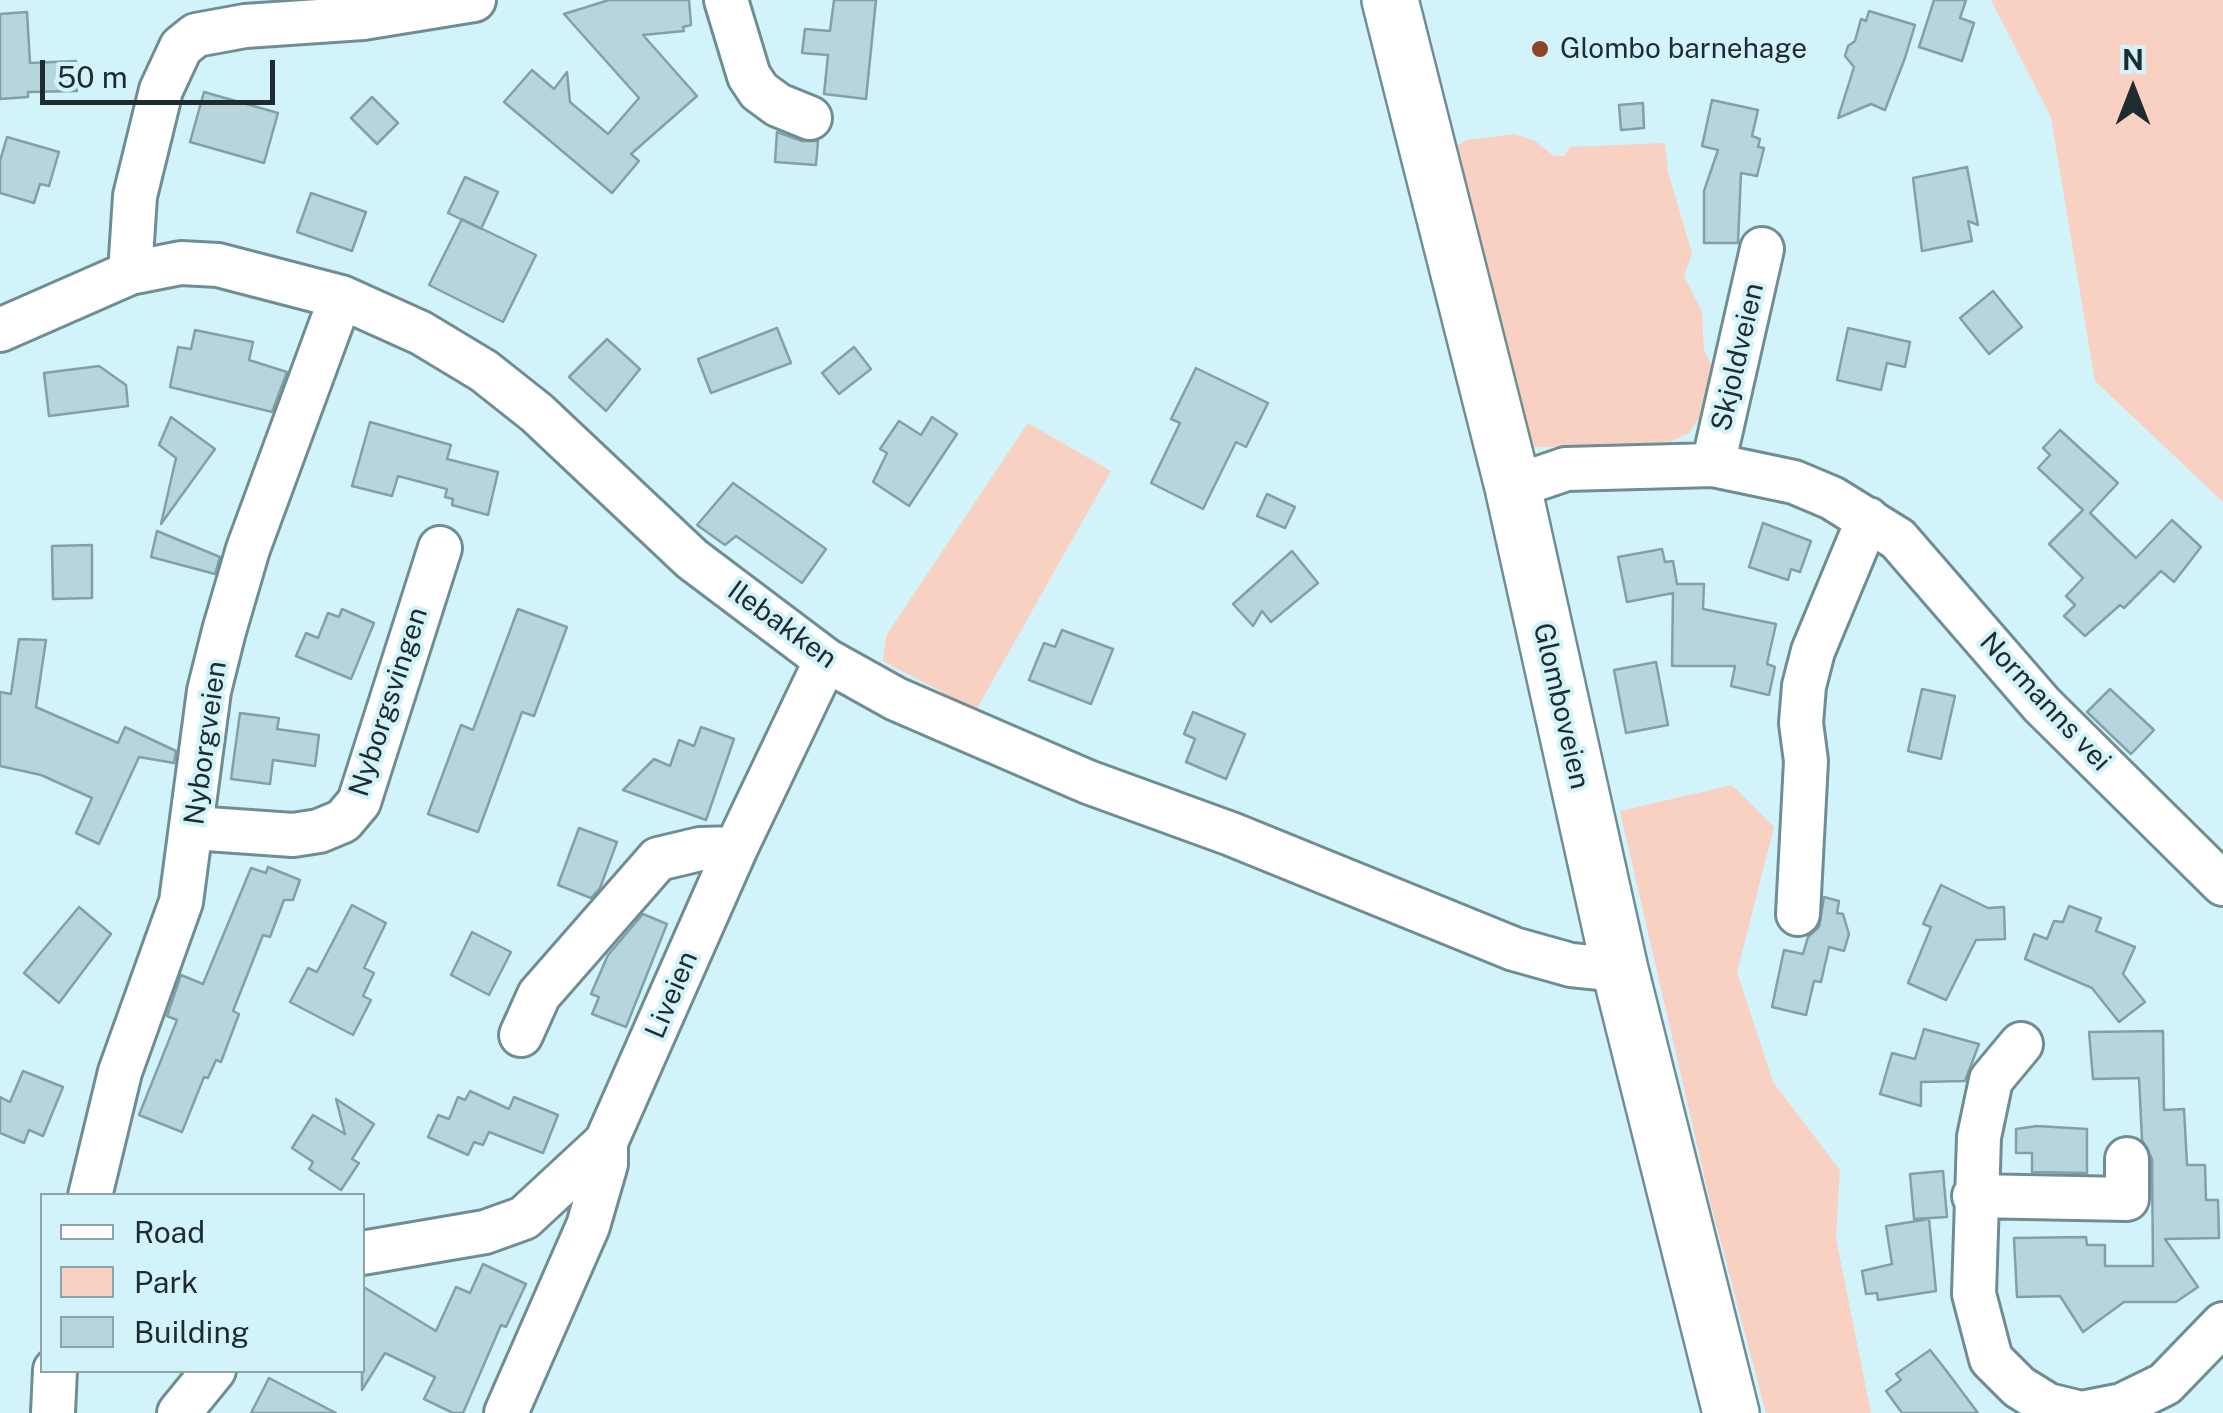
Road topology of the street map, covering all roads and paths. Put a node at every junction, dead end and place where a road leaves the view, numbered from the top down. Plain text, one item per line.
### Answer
1 (474, 0) edge
2 (726, 0) edge
3 (1390, 0) edge
4 (810, 118) dead end
5 (1762, 250) dead end
6 (130, 272) junction
7 (341, 296) junction
8 (0, 330) edge
9 (1714, 465) junction
10 (1513, 487) junction
11 (1868, 519) junction
12 (440, 548) dead end
13 (826, 660) junction
14 (193, 828) junction
15 (736, 848) junction
16 (2223, 884) edge
17 (1798, 914) dead end
18 (1620, 970) junction
19 (521, 1034) dead end
20 (2021, 1044) dead end
21 (606, 1142) junction
22 (2126, 1159) dead end
23 (91, 1193) edge
24 (1974, 1196) junction
25 (365, 1252) edge
26 (2223, 1324) edge
27 (55, 1373) edge
28 (211, 1373) edge
29 (53, 1413) edge
30 (178, 1413) edge
31 (506, 1413) edge
32 (1731, 1413) edge

1 - 6 street
2 - 4 street
3 - 10 main road, Glomboveien
5 - 9 street, Skjoldveien
6 - 7 street, Ilebakken
6 - 8 street, Ilebakken
7 - 13 street, Ilebakken
7 - 14 street, Nyborgveien
9 - 10 street, Normanns vei
9 - 11 street, Normanns vei
10 - 18 main road, Glomboveien
11 - 16 street, Normanns vei
11 - 17 street
12 - 14 street, Nyborgsvingen
13 - 15 street, Liveien
13 - 18 street, Ilebakken
14 - 23 street, Nyborgveien
15 - 19 street
15 - 21 street, Liveien
18 - 32 main road, Glomboveien
20 - 24 street
21 - 25 street, Liveien
21 - 31 street, Liveien
22 - 24 street
24 - 26 street
27 - 29 street
28 - 30 street

